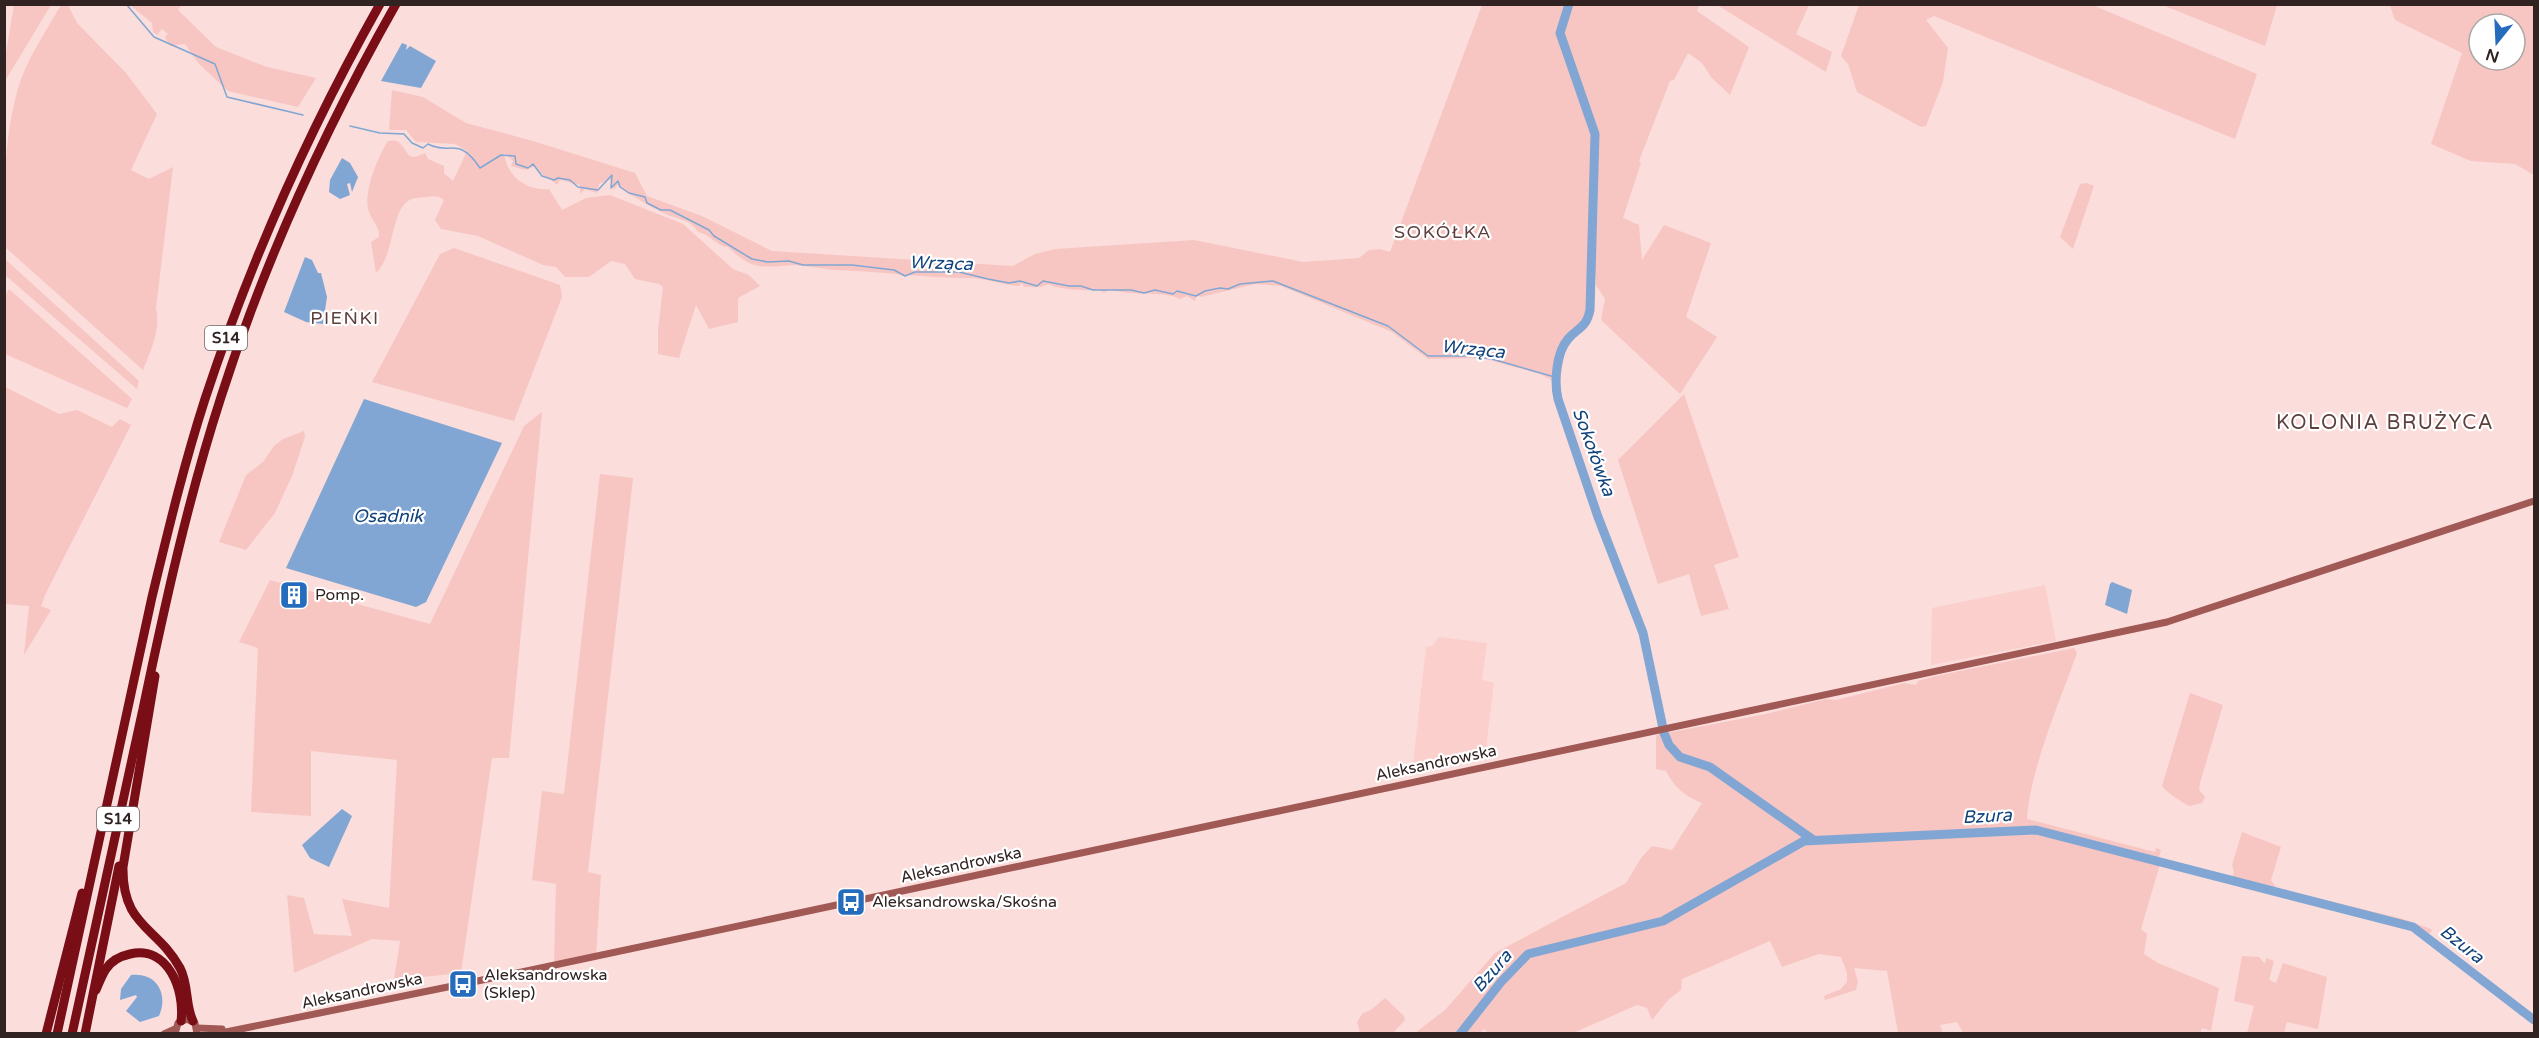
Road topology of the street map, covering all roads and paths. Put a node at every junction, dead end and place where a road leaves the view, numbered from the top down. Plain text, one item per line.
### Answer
1 (380, 4) edge
2 (396, 4) edge
3 (2535, 501) edge
4 (165, 605) junction
5 (137, 785) junction
6 (101, 831) junction
7 (93, 995) junction
8 (181, 1021) junction
9 (196, 1028) edge
10 (235, 1030) junction
11 (175, 1031) edge
12 (46, 1034) edge
13 (57, 1034) edge
14 (72, 1034) edge
15 (85, 1034) edge
16 (164, 1034) edge
17 (216, 1034) edge

1 - 6 highway, S14
2 - 4 highway, S14
3 - 10 main road, Aleksandrowska
4 - 5 highway
4 - 14 highway, S14
5 - 7 highway
5 - 9 highway
6 - 12 highway
6 - 13 highway, S14
7 - 8 highway
7 - 15 highway
8 - 9 main road, Aleksandrowska
8 - 11 main road
9 - 10 main road, Aleksandrowska
10 - 17 main road, Aleksandrowska
11 - 16 main road

